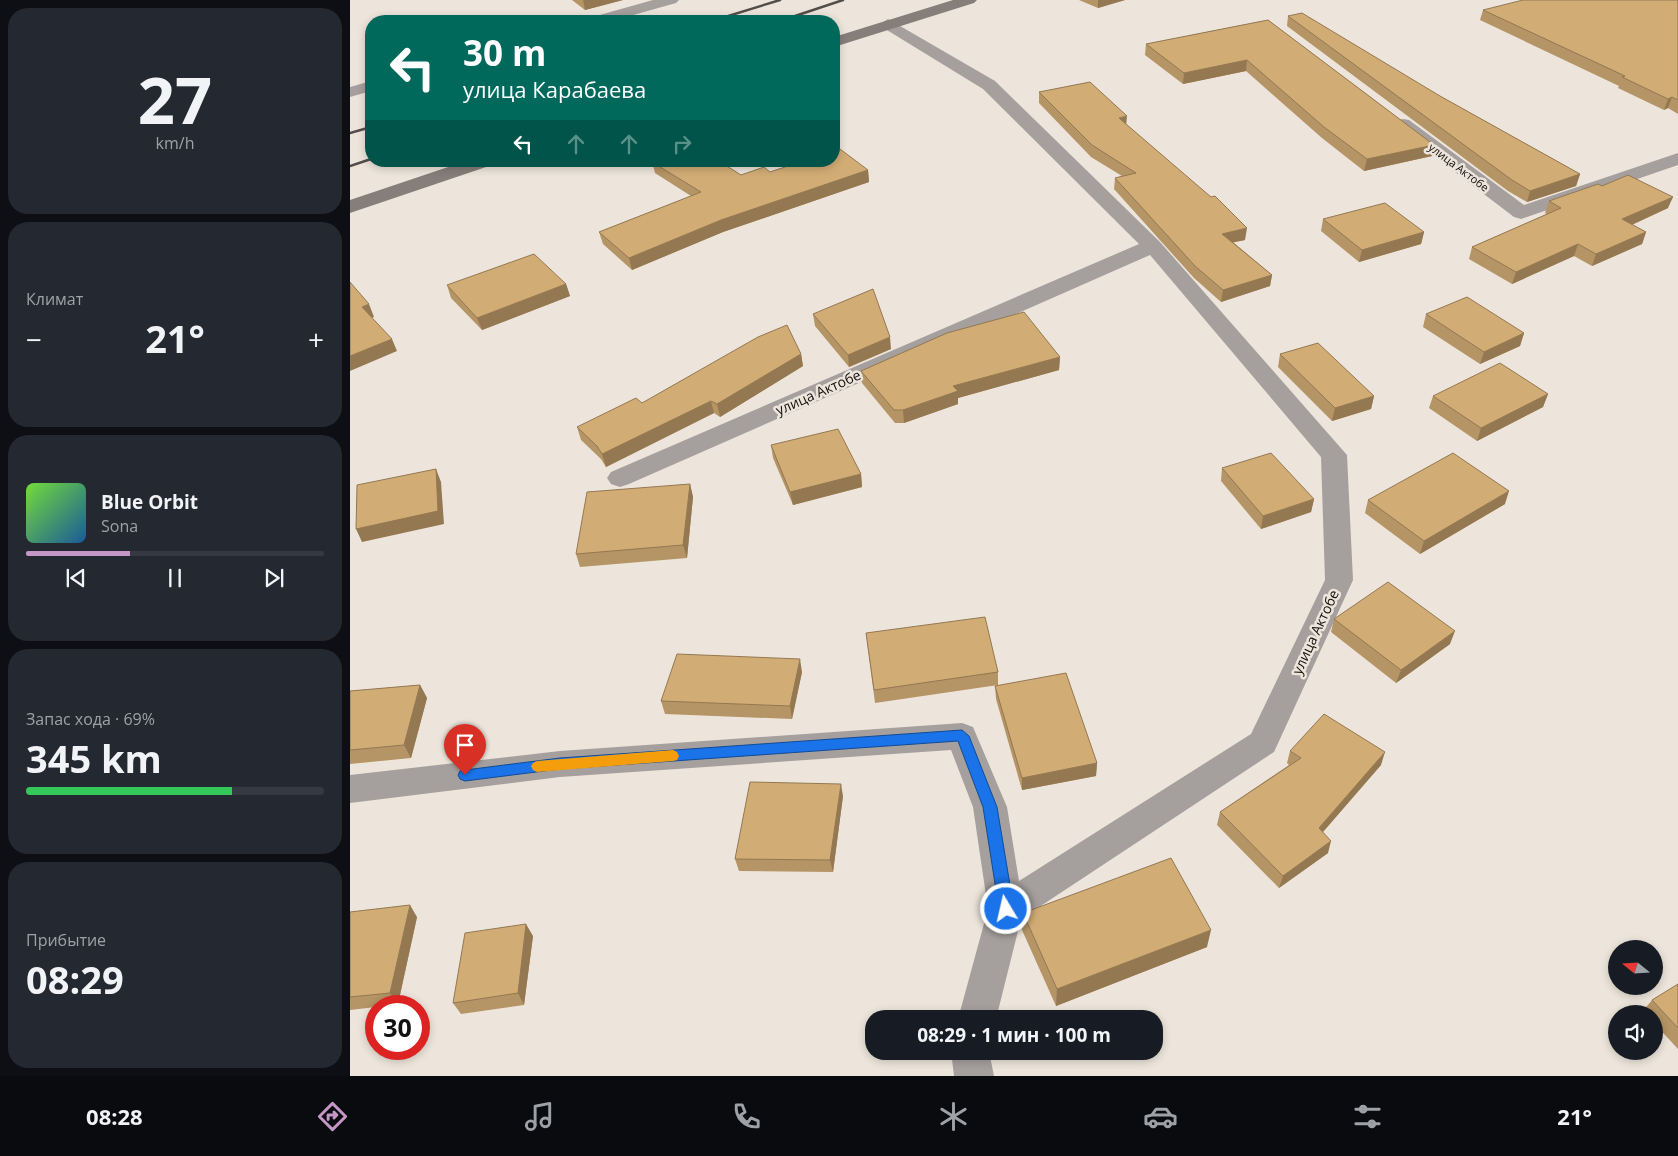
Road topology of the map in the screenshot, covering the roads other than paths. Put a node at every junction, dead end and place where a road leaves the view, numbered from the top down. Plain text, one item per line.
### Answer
1 (671, 0) edge
2 (969, 0) edge
3 (617, 15) edge
4 (888, 24) junction
5 (840, 40) edge
6 (365, 88) edge
7 (350, 92) edge
8 (1385, 111) edge
9 (1678, 159) edge
10 (467, 167) edge
11 (350, 207) edge
12 (1153, 246) junction
13 (620, 478) dead end
14 (350, 789) edge
15 (1006, 909) junction
16 (980, 1010) edge
17 (971, 1060) edge
18 (974, 1076) edge

1 - 3 street
2 - 4 main road
4 - 5 main road
4 - 12 street, улица Актобе
6 - 7 street
8 - 9 street, улица Актобе
10 - 11 main road
12 - 13 street, улица Актобе
12 - 15 street, улица Актобе
14 - 15 street
15 - 16 street
17 - 18 street

